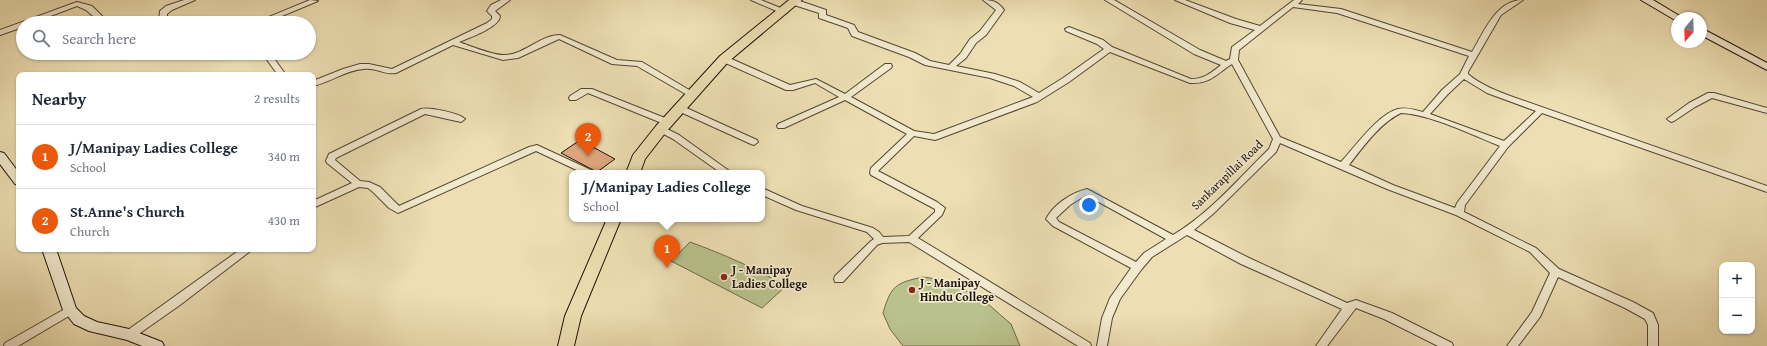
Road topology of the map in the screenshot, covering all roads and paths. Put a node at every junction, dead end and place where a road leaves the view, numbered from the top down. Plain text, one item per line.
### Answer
1 (191, 0) edge
2 (506, 0) edge
3 (755, 0) edge
4 (987, 0) edge
5 (1109, 0) edge
6 (1179, 0) edge
7 (1519, 0) edge
8 (1646, 0) edge
9 (314, 1) dead end
10 (795, 1) edge
11 (1294, 2) edge
12 (784, 11) junction
13 (1671, 14) edge
14 (44, 16) edge
15 (98, 16) edge
16 (163, 16) edge
17 (276, 16) edge
18 (16, 26) edge
19 (1068, 29) dead end
20 (1261, 29) junction
21 (0, 33) edge
22 (1707, 34) edge
23 (453, 43) junction
24 (1109, 49) junction
25 (1474, 55) junction
26 (724, 59) junction
27 (271, 60) edge
28 (1234, 60) junction
29 (1226, 64) junction
30 (888, 66) dead end
31 (1767, 67) edge
32 (950, 68) junction
33 (280, 72) edge
34 (1464, 75) junction
35 (316, 83) edge
36 (692, 94) junction
37 (846, 97) junction
38 (1040, 97) junction
39 (573, 98) dead end
40 (678, 108) junction
41 (1541, 110) junction
42 (1767, 111) edge
43 (1424, 115) junction
44 (462, 119) dead end
45 (1671, 119) dead end
46 (664, 125) junction
47 (781, 126) dead end
48 (912, 133) junction
49 (1276, 139) junction
50 (754, 142) dead end
51 (1505, 145) junction
52 (0, 156) edge
53 (1344, 166) junction
54 (584, 170) edge
55 (634, 170) edge
56 (723, 170) edge
57 (16, 177) edge
58 (358, 184) junction
59 (1767, 189) edge
60 (765, 192) edge
61 (316, 204) edge
62 (1459, 213) junction
63 (613, 222) edge
64 (1187, 231) junction
65 (911, 239) junction
66 (1173, 239) junction
67 (880, 240) junction
68 (50, 252) edge
69 (244, 252) edge
70 (1137, 267) junction
71 (1555, 272) junction
72 (839, 279) dead end
73 (1349, 308) junction
74 (70, 310) junction
75 (128, 335) junction
76 (9, 346) edge
77 (157, 346) edge
78 (566, 346) edge
79 (1086, 346) edge
80 (1102, 346) edge
81 (1321, 346) edge
82 (1448, 346) edge
83 (1512, 346) edge
84 (1653, 346) edge

1 - 16 street
2 - 23 street
3 - 12 street
4 - 32 street
5 - 29 street
6 - 20 street
7 - 25 street
8 - 13 main road
9 - 17 street
10 - 12 main road
10 - 32 street
11 - 20 street
11 - 25 street
12 - 26 main road
14 - 15 street
18 - 21 street
19 - 24 street
20 - 28 street
22 - 31 main road
23 - 35 street
23 - 36 street
24 - 29 street
24 - 38 street
25 - 34 street
26 - 36 main road
26 - 37 street
27 - 33 street
28 - 29 street
28 - 49 street, Sankarapillai Road
30 - 37 street
32 - 38 street
34 - 41 street
34 - 43 street
36 - 40 main road
37 - 47 street
37 - 48 street
38 - 48 street
39 - 46 street
40 - 46 main road
40 - 50 street
41 - 51 street
41 - 59 street
42 - 45 street
43 - 51 street
43 - 53 street
44 - 58 street
46 - 55 main road
46 - 56 street
48 - 65 street
49 - 53 street
49 - 64 street, Sankarapillai Road
51 - 62 street
52 - 57 main road
53 - 62 street
54 - 58 street
58 - 61 street
60 - 67 street
62 - 71 street
63 - 78 main road
64 - 66 street, Sankarapillai Road
64 - 73 street
65 - 67 street
65 - 79 street
66 - 70 street, Sankarapillai Road
66 - 70 street
67 - 72 street
68 - 74 main road
69 - 75 street
70 - 80 street, Sankarapillai Road
71 - 83 street
71 - 84 street
73 - 81 street
73 - 82 street
74 - 75 main road
74 - 76 street
75 - 77 main road

